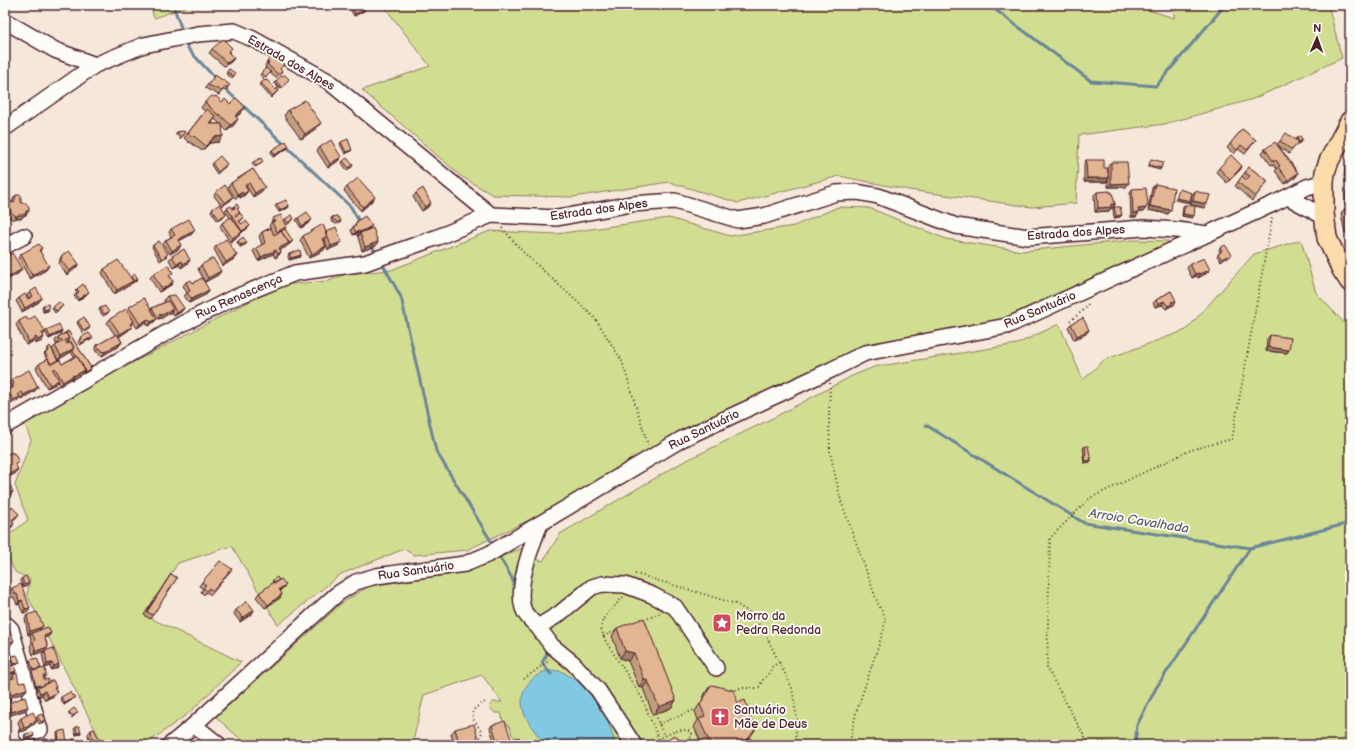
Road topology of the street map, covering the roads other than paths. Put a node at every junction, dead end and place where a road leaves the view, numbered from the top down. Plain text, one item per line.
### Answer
1 (5, 21) edge
2 (95, 65) junction
3 (1350, 121) edge
4 (8, 123) edge
5 (1324, 182) junction
6 (1281, 200) junction
7 (1324, 213) junction
8 (491, 215) junction
9 (1207, 234) junction
10 (24, 236) dead end
11 (5, 246) edge
12 (1350, 282) edge
13 (5, 426) edge
14 (540, 524) junction
15 (5, 625) edge
16 (538, 627) junction
17 (716, 668) dead end
18 (194, 725) junction
19 (27, 733) edge
20 (170, 745) edge
21 (219, 745) edge
22 (634, 745) edge

1 - 2 street
2 - 4 street, Estrada dos Alpes
2 - 8 street, Estrada dos Alpes
3 - 5 main road
5 - 6 street, Rua Santuário
5 - 7 main road
6 - 7 street
6 - 9 street, Rua Santuário
7 - 12 main road
8 - 9 street, Estrada dos Alpes
8 - 13 street, Rua Renascença
9 - 14 street, Rua Santuário
10 - 11 street
14 - 16 street
14 - 18 street, Rua Santuário
15 - 19 street
16 - 17 street
16 - 22 street
18 - 20 street, Rua Santuário
18 - 21 street

